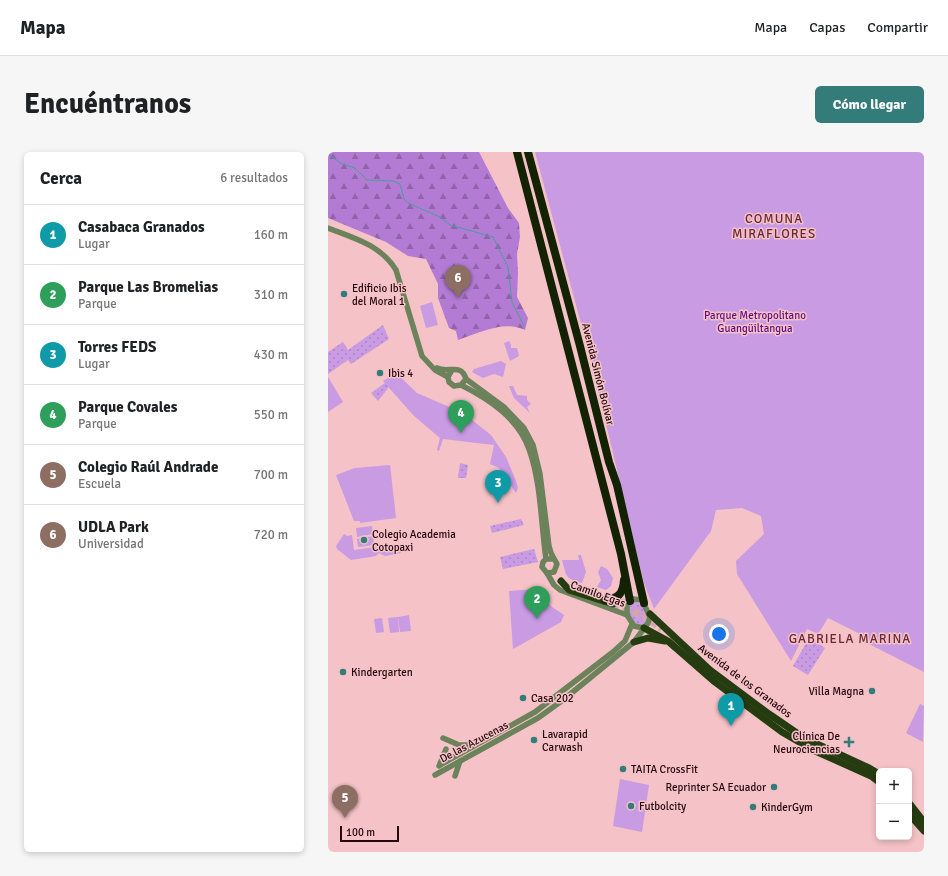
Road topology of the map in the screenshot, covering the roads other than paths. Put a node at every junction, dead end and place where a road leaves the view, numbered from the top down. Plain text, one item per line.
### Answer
1 (517, 152) edge
2 (528, 152) edge
3 (328, 228) edge
4 (426, 362) junction
5 (452, 370) junction
6 (448, 377) junction
7 (466, 379) junction
8 (461, 385) junction
9 (609, 462) junction
10 (546, 559) junction
11 (553, 559) junction
12 (556, 570) junction
13 (547, 572) junction
14 (625, 573) junction
15 (561, 581) joint
16 (636, 585) dead end
17 (609, 602) junction
18 (629, 602) junction
19 (644, 603) junction
20 (650, 614) junction
21 (627, 615) junction
22 (632, 624) junction
23 (644, 628) junction
24 (669, 638) junction
25 (634, 642) junction
26 (687, 650) junction
27 (443, 738) dead end
28 (478, 745) junction
29 (446, 749) dead end
30 (461, 760) junction
31 (440, 765) junction
32 (876, 772) edge
33 (455, 776) dead end
34 (876, 780) edge
35 (912, 802) edge
36 (910, 804) edge
37 (924, 816) edge
38 (912, 817) edge
39 (924, 822) edge
40 (924, 831) edge

1 - 14 highway
2 - 9 highway, Avenida Simón Bolívar
3 - 4 street
4 - 5 street
4 - 6 street
5 - 6 street
5 - 7 street
6 - 8 street
7 - 8 street
7 - 11 street
8 - 10 street
9 - 16 highway
9 - 19 highway, Avenida Simón Bolívar
10 - 11 street
10 - 13 street
11 - 12 street
12 - 13 street
12 - 15 street, Camilo Egas
13 - 21 street, Camilo Egas
14 - 17 highway
14 - 18 highway
15 - 17 main road
17 - 18 street, Camilo Egas
18 - 19 street
18 - 21 street
19 - 20 street
20 - 23 street
20 - 26 main road, Avenida de los Granados
21 - 22 street
22 - 23 street
22 - 28 street, De las Azucenas
23 - 24 main road, Avenida de los Granados
23 - 25 street, De las Azucenas
24 - 25 main road
24 - 26 main road
24 - 34 main road, Avenida de los Granados
25 - 30 street, De las Azucenas
26 - 32 main road, Avenida de los Granados
27 - 28 street
28 - 31 street, De las Azucenas
29 - 31 street
30 - 31 street, De las Azucenas
30 - 33 street
35 - 37 main road
36 - 39 main road
38 - 40 main road

